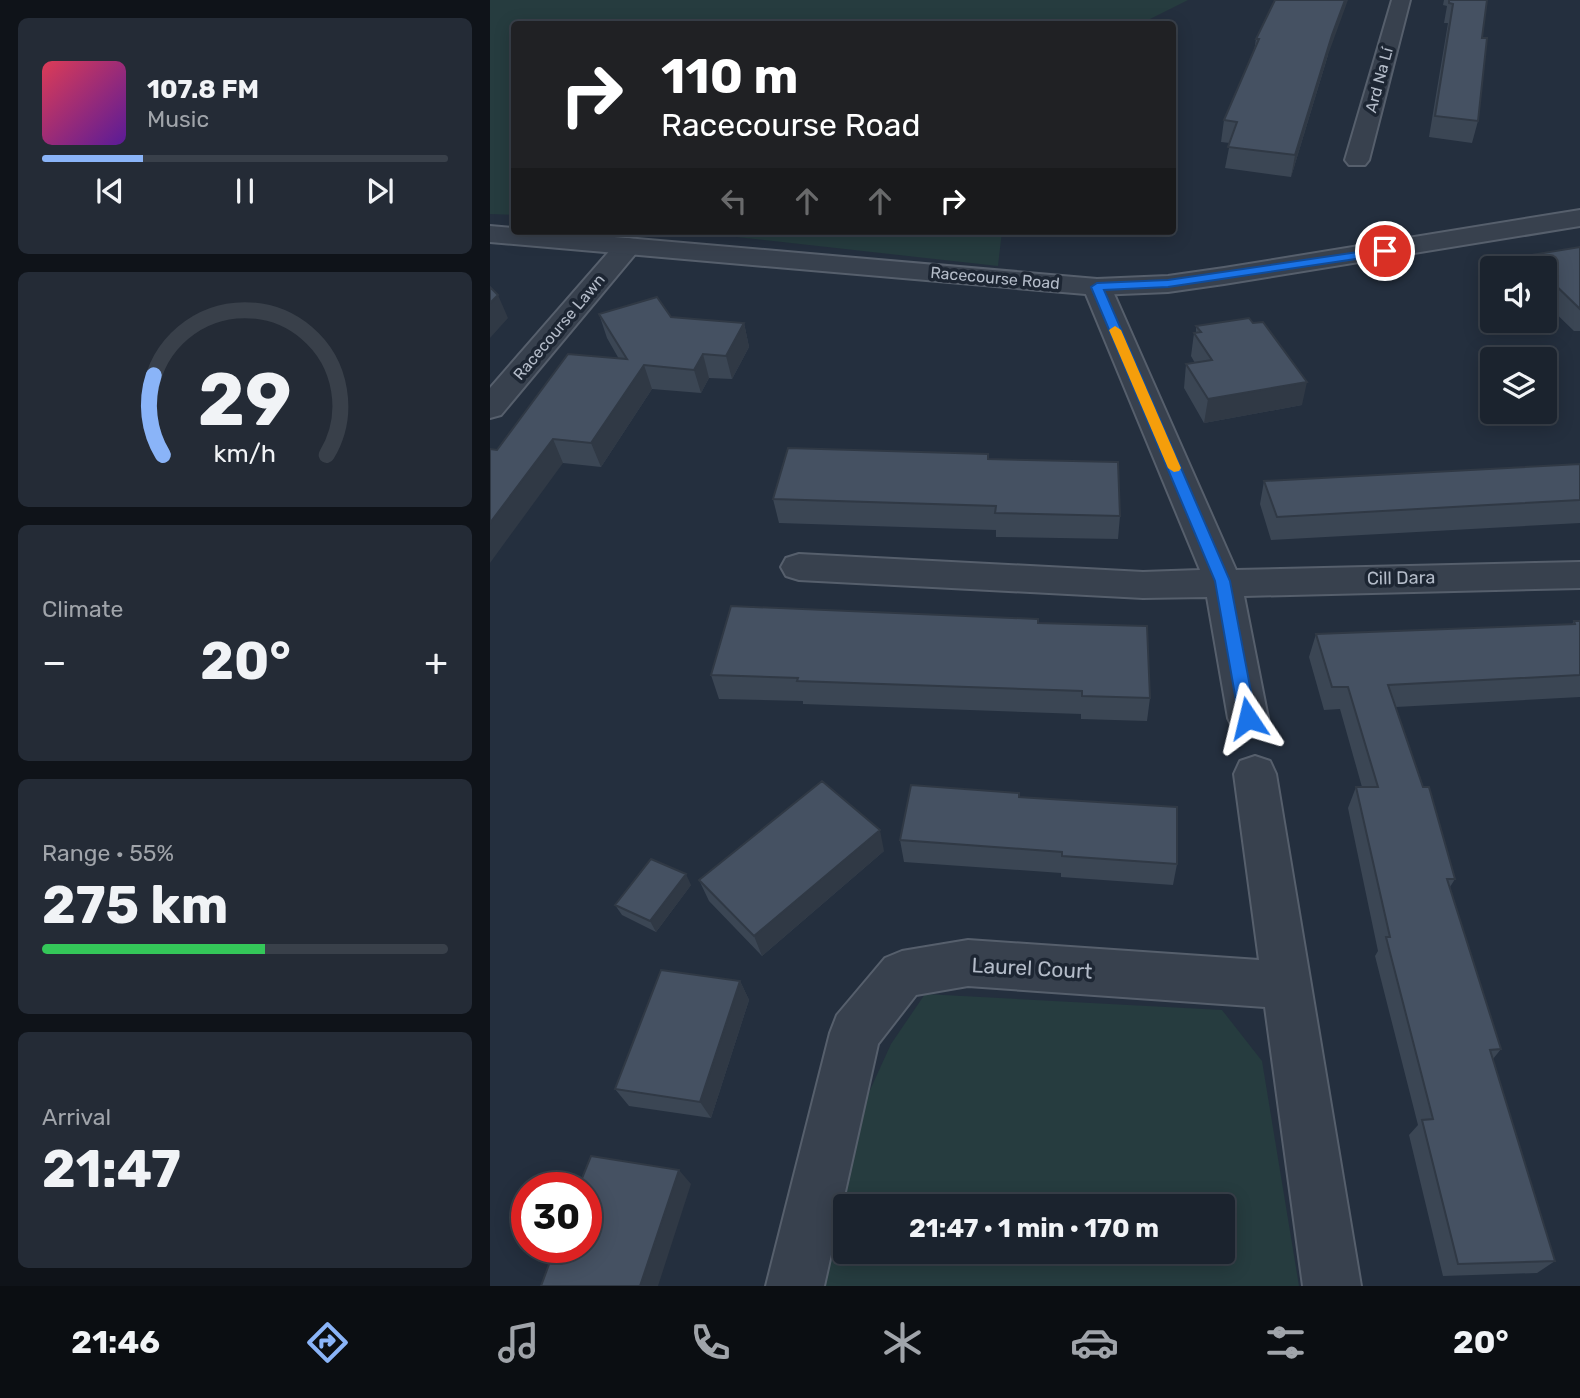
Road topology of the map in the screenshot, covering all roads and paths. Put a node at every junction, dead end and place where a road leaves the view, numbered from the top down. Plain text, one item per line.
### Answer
1 (1401, 0) edge
2 (1357, 160) dead end
3 (1580, 218) edge
4 (490, 233) edge
5 (511, 235) edge
6 (511, 235) edge
7 (628, 246) junction
8 (1097, 287) junction
9 (490, 408) edge
10 (799, 567) dead end
11 (1580, 575) edge
12 (1223, 581) junction
13 (1248, 718) dead end
14 (1255, 775) dead end
15 (1288, 985) junction
16 (795, 1286) edge
17 (1332, 1286) edge

1 - 2 street, Ard Na Lí
3 - 8 street, Racecourse Road
4 - 6 street, Racecourse Road
5 - 7 street, Racecourse Road
7 - 8 street, Racecourse Road
7 - 9 street, Racecourse Lawn
8 - 12 street
10 - 12 street
11 - 12 street, Cill Dara
12 - 13 street
14 - 15 street
15 - 16 street, Laurel Court
15 - 17 street

